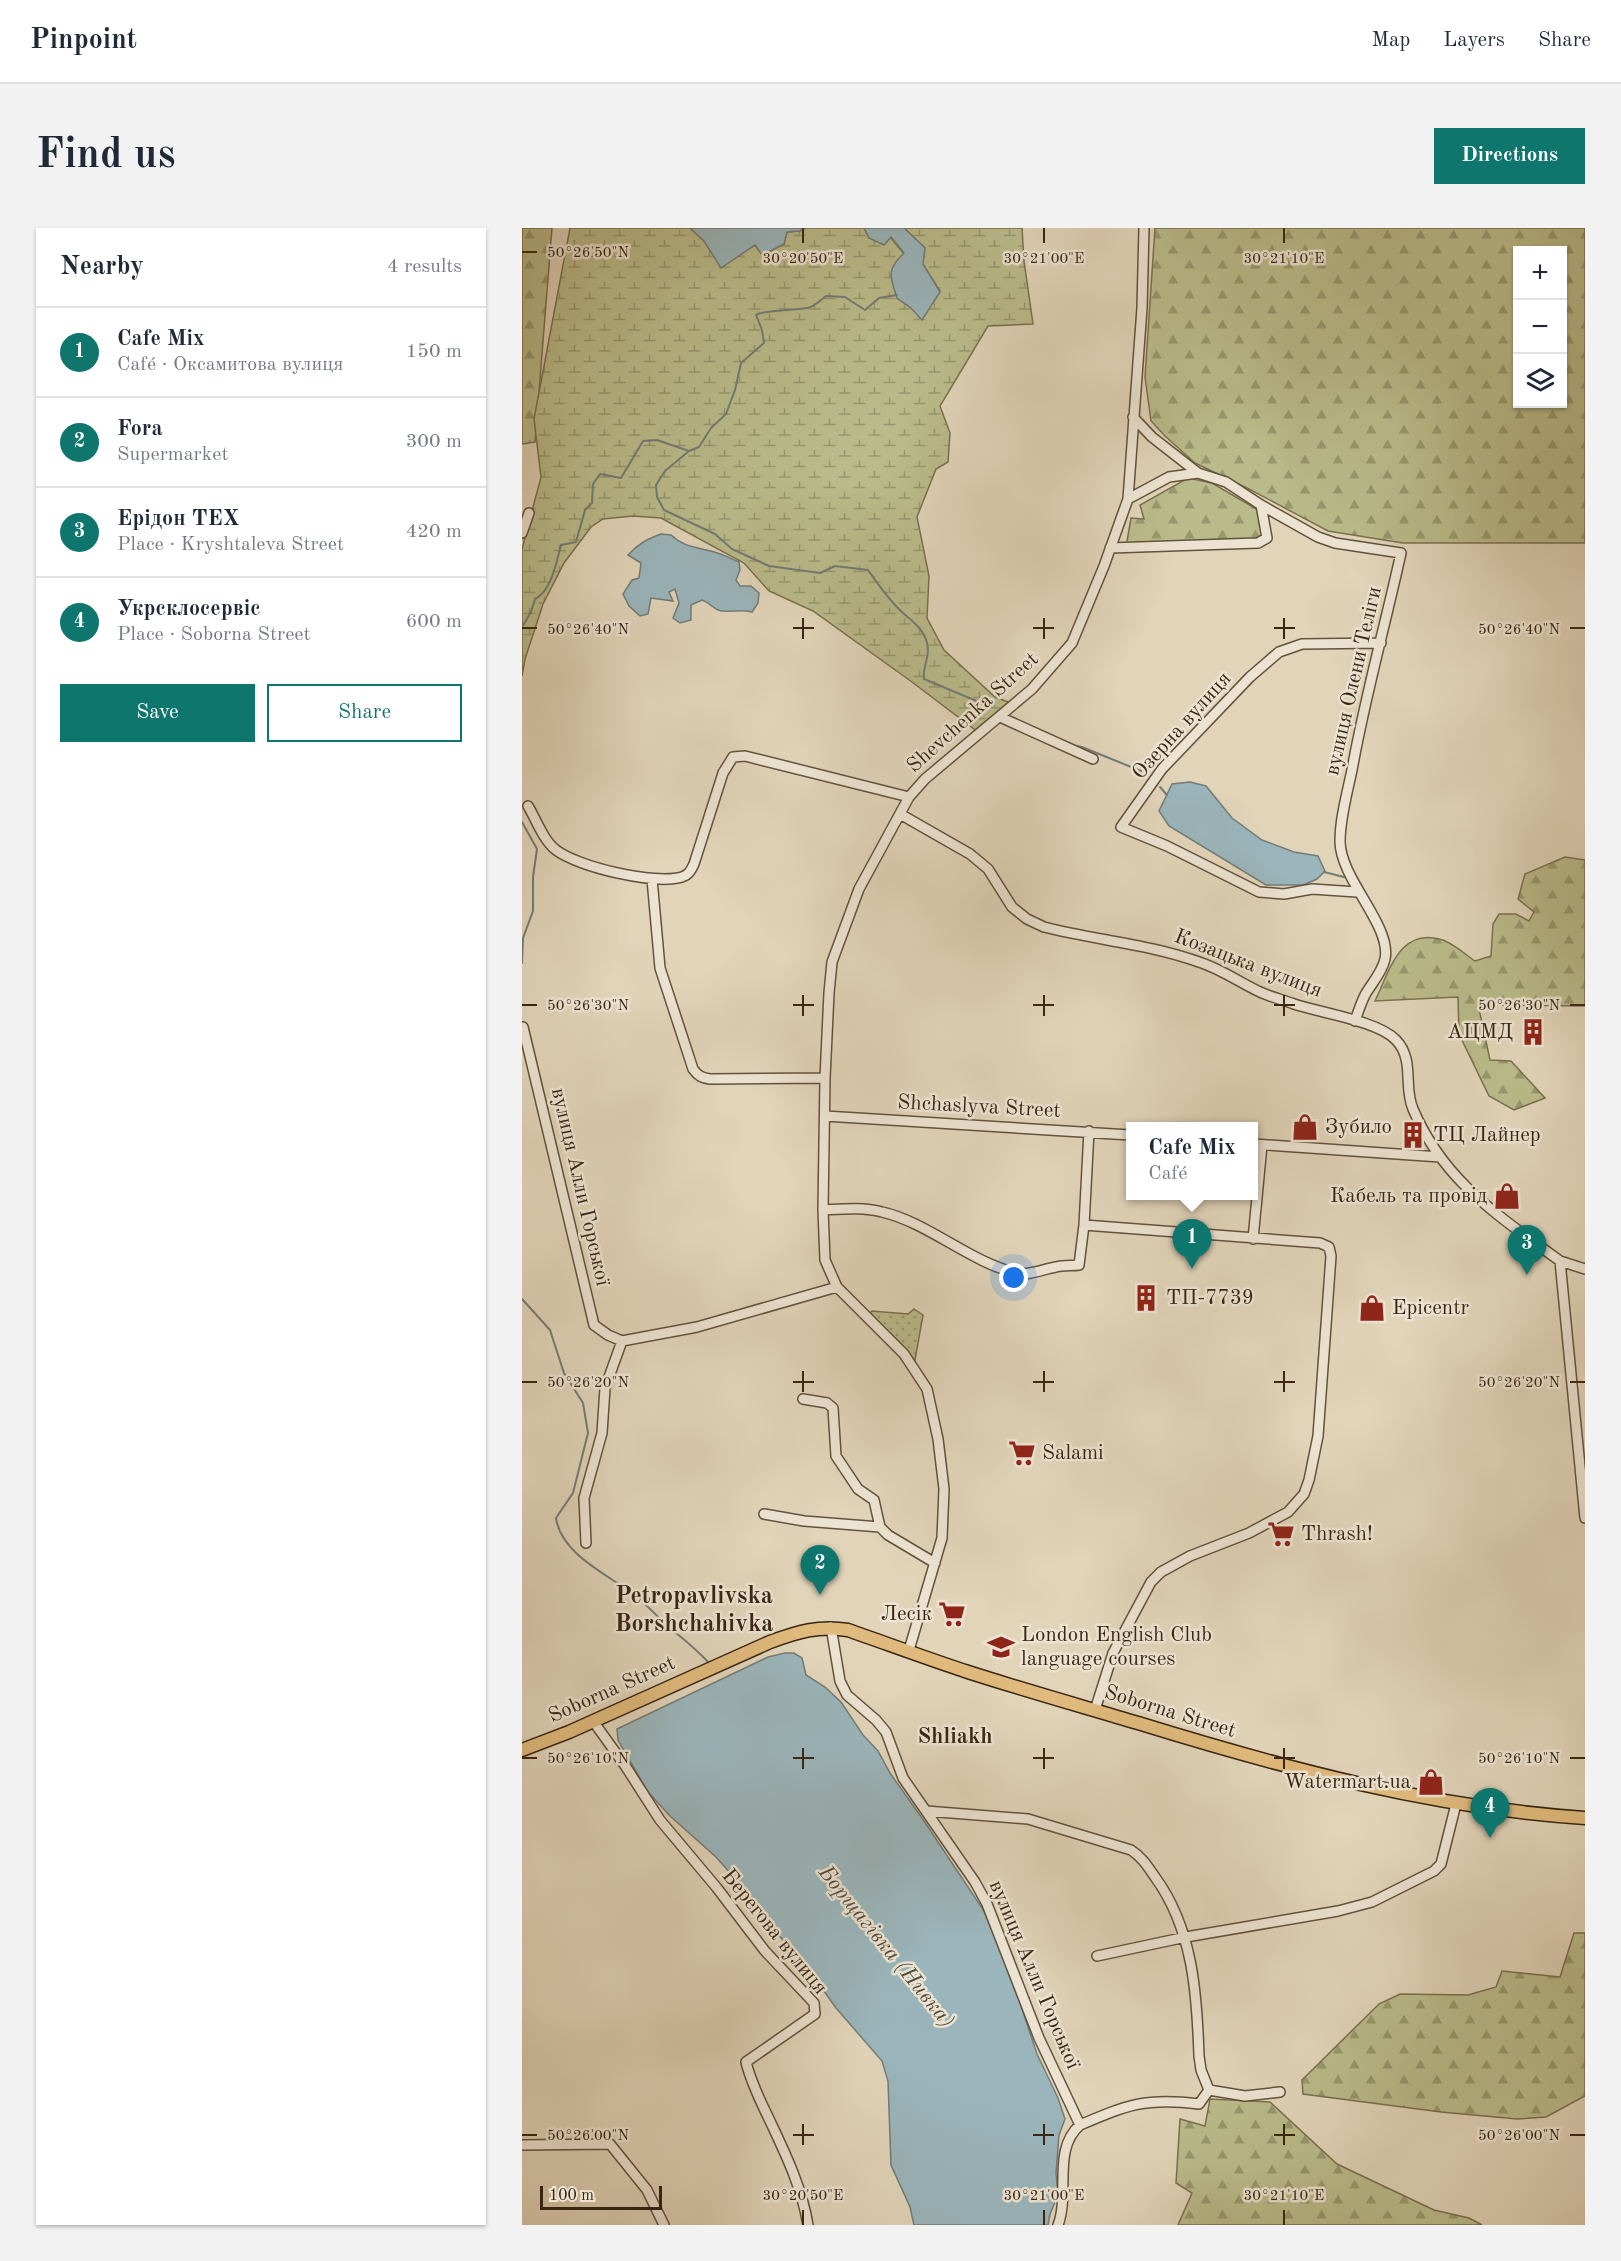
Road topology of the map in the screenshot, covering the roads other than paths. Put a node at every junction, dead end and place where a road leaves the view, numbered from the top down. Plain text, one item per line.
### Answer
1 (1144, 228) edge
2 (1133, 417) junction
3 (1198, 472) junction
4 (1128, 499) junction
5 (1261, 505) junction
6 (529, 513) dead end
7 (522, 533) edge
8 (1110, 548) junction
9 (1381, 643) junction
10 (1000, 717) junction
11 (1093, 759) dead end
12 (909, 797) junction
13 (528, 806) dead end
14 (900, 814) junction
15 (652, 879) junction
16 (1357, 892) junction
17 (1355, 1021) junction
18 (523, 1027) edge
19 (825, 1078) junction
20 (825, 1116) junction
21 (1089, 1131) junction
22 (1126, 1135) edge
23 (1258, 1144) edge
24 (1440, 1157) junction
25 (1255, 1200) edge
26 (823, 1210) junction
27 (1084, 1225) junction
28 (1253, 1239) junction
29 (1560, 1261) junction
30 (1585, 1269) edge
31 (837, 1287) junction
32 (622, 1341) junction
33 (803, 1399) dead end
34 (764, 1514) dead end
35 (1585, 1518) edge
36 (880, 1527) junction
37 (586, 1544) dead end
38 (935, 1563) junction
39 (831, 1627) junction
40 (909, 1650) junction
41 (1095, 1710) junction
42 (593, 1721) junction
43 (522, 1750) edge
44 (1456, 1804) junction
45 (926, 1812) junction
46 (1585, 1818) edge
47 (1186, 1937) junction
48 (1097, 1956) dead end
49 (1209, 2090) junction
50 (1280, 2092) dead end
51 (1080, 2126) junction
52 (522, 2145) edge
53 (664, 2225) edge
54 (808, 2225) edge
55 (1058, 2225) edge

1 - 2 street, Shevchenka Street
2 - 3 street
2 - 4 street, Shevchenka Street
3 - 4 street
3 - 5 street, вулиця Олени Теліги
4 - 8 street, Shevchenka Street
5 - 8 street
5 - 9 street, вулиця Олени Теліги
6 - 7 street
8 - 10 street, Shevchenka Street
9 - 16 street, вулиця Олени Теліги
9 - 16 street, Озерна вулиця
10 - 11 street
10 - 12 street, Shevchenka Street
12 - 14 street, Shevchenka Street
12 - 15 street
13 - 15 street
14 - 17 street, Козацька вулиця
14 - 19 street, Shevchenka Street
15 - 19 street
16 - 17 street, вулиця Олени Теліги
17 - 24 street, Козацька вулиця
18 - 32 street, вулиця Алли Горської
19 - 20 street, Shevchenka Street
20 - 21 street, Shchaslyva Street
20 - 26 street, Shevchenka Street
21 - 22 street, Shchaslyva Street
21 - 27 street
23 - 24 street
24 - 29 street, Козацька вулиця
25 - 28 street
26 - 27 street
26 - 31 street, Shevchenka Street
27 - 28 street
28 - 41 street
29 - 30 street, Козацька вулиця
29 - 35 street
31 - 32 street
31 - 38 street, Shevchenka Street
32 - 37 street
33 - 36 street
34 - 36 street
36 - 38 street
38 - 40 street, Shevchenka Street
39 - 40 main road, Soborna Street
39 - 42 main road, Soborna Street
39 - 45 street, вулиця Алли Горської
40 - 41 main road, Soborna Street
41 - 44 main road, Soborna Street
42 - 43 main road, Soborna Street
42 - 54 street, Берегова вулиця
44 - 46 main road, Soborna Street
44 - 47 street
45 - 47 street
45 - 51 street, вулиця Алли Горської
47 - 48 street
47 - 49 street
49 - 50 street
49 - 51 street
51 - 55 street
52 - 53 street

